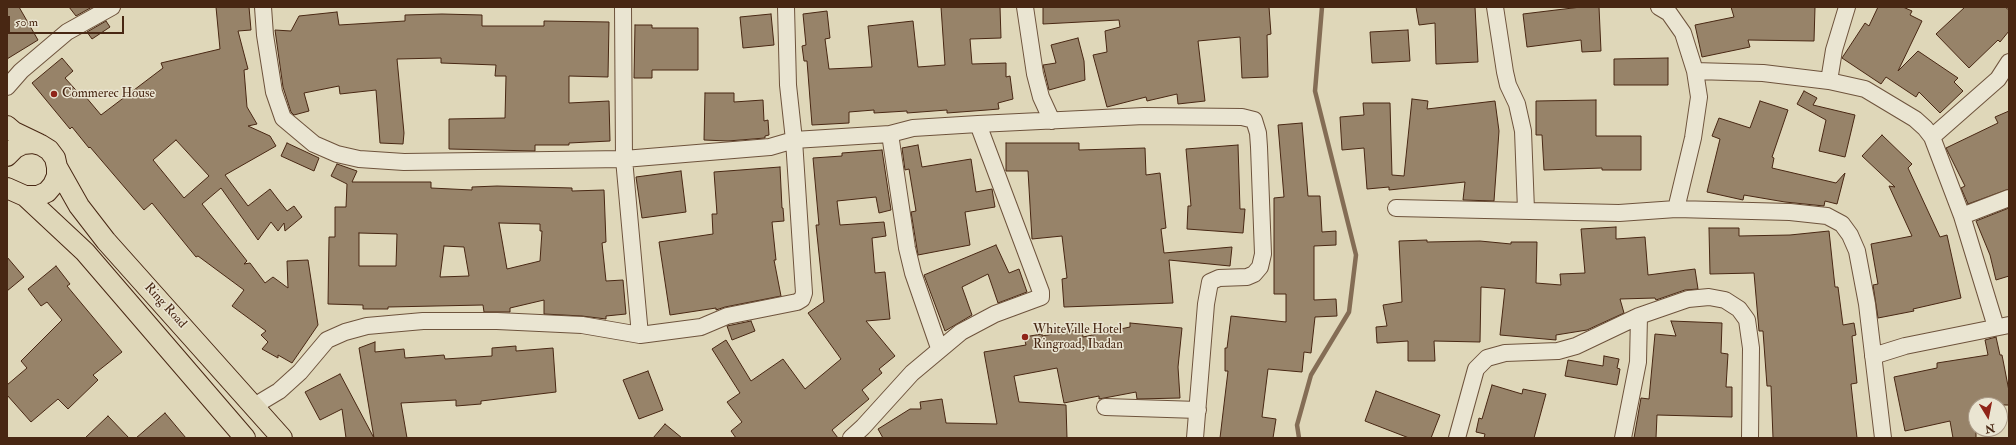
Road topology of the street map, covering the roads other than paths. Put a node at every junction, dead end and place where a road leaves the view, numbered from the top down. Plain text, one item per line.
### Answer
1 (112, 7) edge
2 (263, 7) edge
3 (623, 7) edge
4 (786, 7) edge
5 (1025, 7) edge
6 (1495, 7) edge
7 (1659, 7) edge
8 (1847, 7) edge
9 (2009, 62) edge
10 (1696, 71) junction
11 (1829, 81) junction
12 (7, 87) edge
13 (1052, 121) junction
14 (978, 124) junction
15 (7, 126) edge
16 (890, 134) junction
17 (1932, 137) junction
18 (794, 140) junction
19 (41, 145) junction
20 (7, 156) edge
21 (624, 159) junction
22 (58, 167) junction
23 (7, 189) edge
24 (25, 196) junction
25 (2009, 198) edge
26 (1396, 208) dead end
27 (1676, 209) junction
28 (1526, 210) junction
29 (1962, 216) junction
30 (1639, 316) junction
31 (2003, 326) edge
32 (640, 335) junction
33 (940, 348) junction
34 (1873, 356) junction
35 (254, 406) junction
36 (1105, 407) dead end
37 (1198, 410) junction
38 (245, 438) edge
39 (282, 438) edge
40 (851, 438) edge
41 (1195, 438) edge
42 (1457, 438) edge
43 (1623, 438) edge
44 (1750, 438) edge
45 (1883, 438) edge

1 - 12 street
2 - 21 street
3 - 21 street
4 - 18 street
5 - 13 street
6 - 28 street
7 - 10 street
8 - 11 street
9 - 17 street
10 - 11 street
10 - 27 street
11 - 17 street
13 - 14 street
13 - 37 street
14 - 16 street
14 - 33 street
15 - 19 main road
16 - 18 street
16 - 33 street
17 - 29 street
18 - 21 street
18 - 32 street
19 - 20 main road
19 - 22 main road, Ring Road
21 - 32 street
22 - 24 main road
22 - 35 main road, Ring Road
23 - 24 main road
24 - 38 main road, Ring Road
25 - 29 street
26 - 28 street
27 - 28 street
27 - 34 street
29 - 31 street
30 - 42 street
30 - 43 street
30 - 44 street
31 - 34 street
32 - 35 street
33 - 40 street
34 - 45 street
35 - 39 main road, Ring Road
36 - 37 street
37 - 41 street

